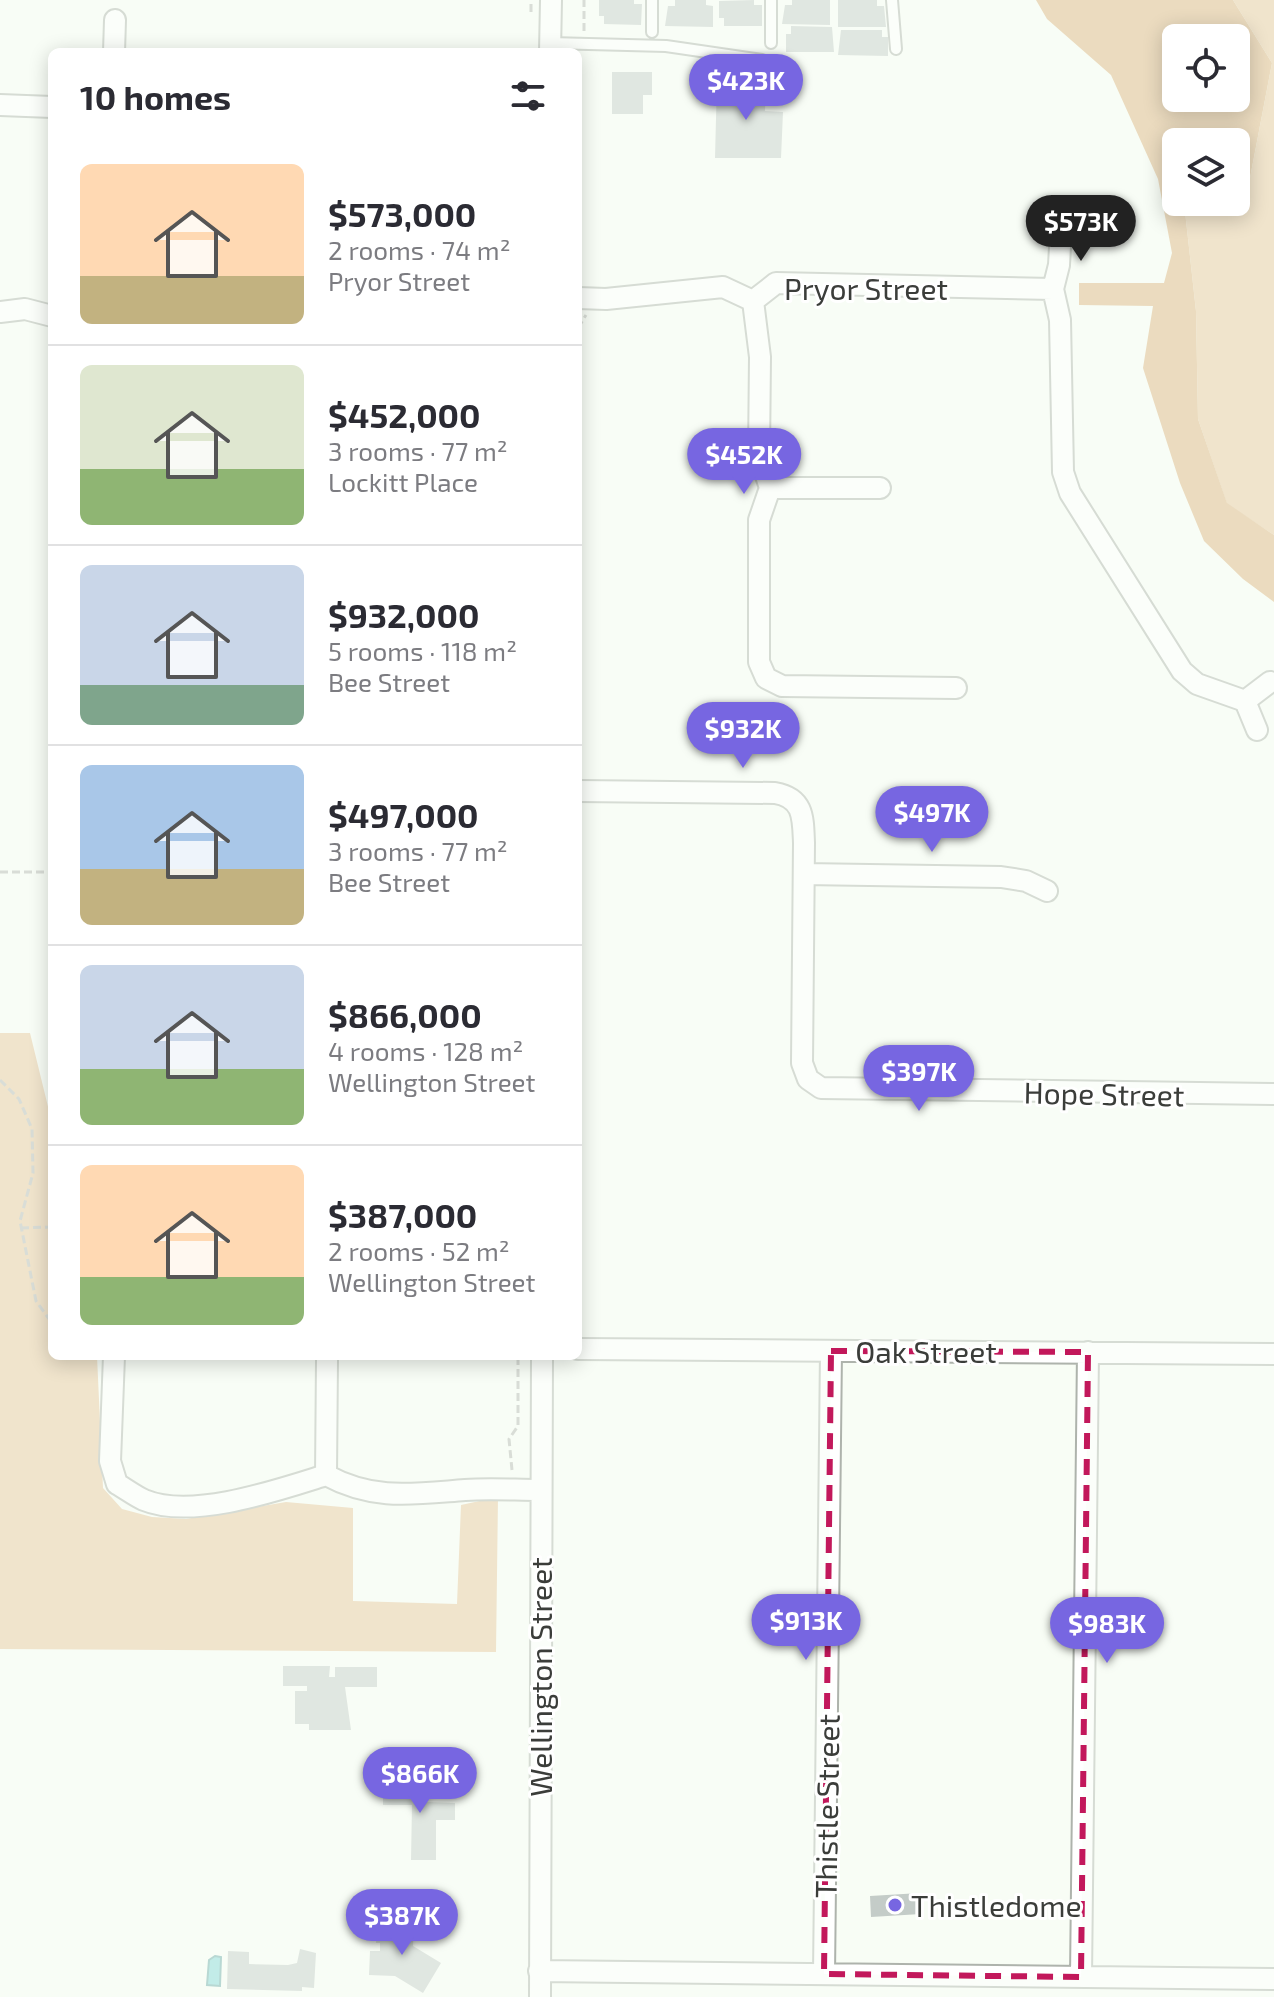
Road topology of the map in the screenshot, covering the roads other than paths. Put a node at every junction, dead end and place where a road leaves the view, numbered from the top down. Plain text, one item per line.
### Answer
1 (551, 0) edge
2 (652, 0) edge
3 (771, 0) edge
4 (892, 0) edge
5 (115, 20) dead end
6 (652, 32) dead end
7 (771, 43) dead end
8 (550, 47) edge
9 (114, 48) edge
10 (896, 49) dead end
11 (762, 60) dead end
12 (0, 105) edge
13 (48, 107) edge
14 (1061, 229) dead end
15 (1053, 289) junction
16 (582, 298) edge
17 (753, 301) junction
18 (0, 312) edge
19 (48, 315) edge
20 (770, 488) junction
21 (880, 488) dead end
22 (1270, 682) dead end
23 (956, 688) dead end
24 (1245, 701) junction
25 (1257, 730) dead end
26 (582, 791) edge
27 (804, 874) junction
28 (1047, 891) dead end
29 (1274, 1094) edge
30 (582, 1349) edge
31 (831, 1351) junction
32 (1088, 1352) junction
33 (1274, 1354) edge
34 (114, 1360) edge
35 (327, 1360) edge
36 (542, 1360) edge
37 (326, 1475) junction
38 (540, 1490) junction
39 (539, 1971) junction
40 (824, 1974) junction
41 (1081, 1977) junction
42 (1274, 1979) edge
43 (540, 1997) edge

1 - 8 street
2 - 6 lane
3 - 7 lane
4 - 10 lane
5 - 9 street
8 - 11 lane
12 - 13 street
14 - 15 street
15 - 17 street, Pryor Street
15 - 24 street
16 - 17 street, Pryor Street
17 - 20 street
18 - 19 street
20 - 21 street
20 - 23 street
22 - 24 street
24 - 25 street
26 - 27 street
27 - 28 street
27 - 29 street, Hope Street
30 - 31 street, Oak Street
31 - 32 street, Oak Street
31 - 40 street, Thistle Street
32 - 33 street, Oak Street
32 - 41 street
34 - 37 street
35 - 37 street
36 - 38 street, Wellington Street
37 - 38 street
38 - 39 street, Wellington Street
39 - 40 street
39 - 43 street, Wellington Street
40 - 41 street
41 - 42 street

